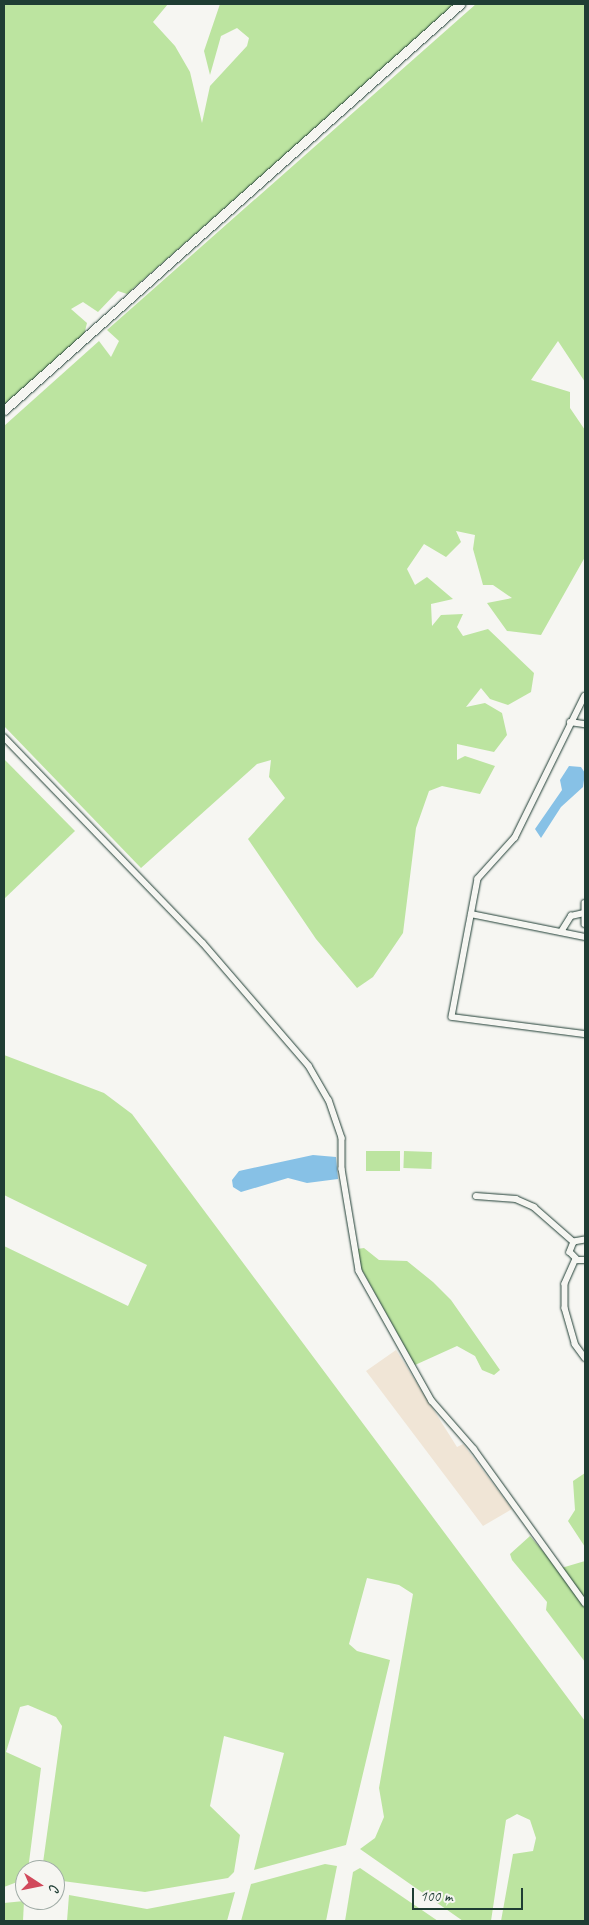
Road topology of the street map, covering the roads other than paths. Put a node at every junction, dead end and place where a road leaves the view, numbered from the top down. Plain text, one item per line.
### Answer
1 (460, 4) edge
2 (4, 410) edge
3 (585, 696) edge
4 (570, 722) junction
5 (585, 724) edge
6 (4, 737) edge
7 (585, 903) edge
8 (584, 913) junction
9 (471, 914) junction
10 (585, 924) edge
11 (561, 932) junction
12 (585, 937) edge
13 (585, 1034) edge
14 (476, 1196) dead end
15 (585, 1240) edge
16 (574, 1242) junction
17 (576, 1259) junction
18 (585, 1260) edge
19 (585, 1358) edge
20 (585, 1603) edge

1 - 2 street
3 - 4 street
4 - 5 street
4 - 9 street
6 - 20 street
7 - 8 street
8 - 10 street
8 - 11 street
9 - 11 street
9 - 13 street
11 - 12 street
14 - 16 street
15 - 16 street
16 - 17 street
17 - 18 street
17 - 19 street

